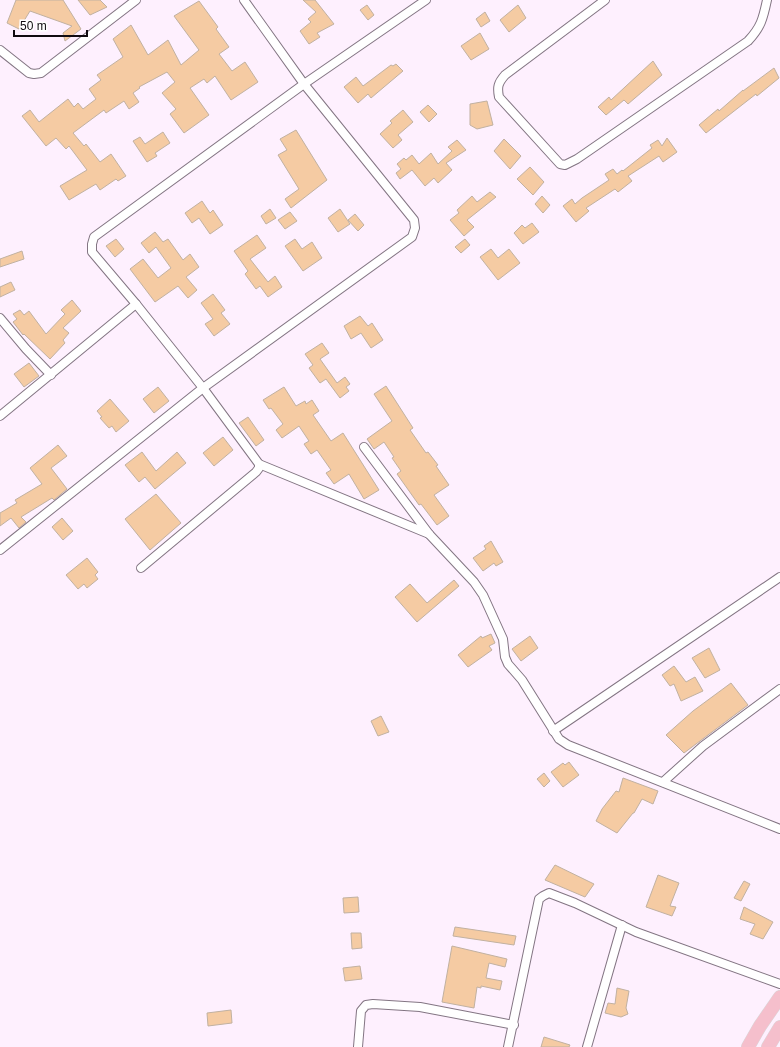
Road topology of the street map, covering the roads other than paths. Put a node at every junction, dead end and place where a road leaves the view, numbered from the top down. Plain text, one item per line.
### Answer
1 (136, 0) edge
2 (244, 0) edge
3 (426, 0) edge
4 (605, 0) edge
5 (767, 0) edge
6 (0, 50) edge
7 (304, 84) junction
8 (136, 304) junction
9 (0, 318) edge
10 (51, 375) junction
11 (203, 388) junction
12 (0, 416) edge
13 (364, 447) dead end
14 (260, 464) junction
15 (429, 534) junction
16 (0, 550) edge
17 (141, 568) dead end
18 (780, 577) edge
19 (780, 689) edge
20 (553, 731) junction
21 (663, 782) junction
22 (780, 829) edge
23 (622, 925) junction
24 (780, 984) edge
25 (780, 997) edge
26 (514, 1025) junction
27 (780, 1027) edge
28 (358, 1047) edge
29 (508, 1047) edge
30 (587, 1047) edge
31 (748, 1047) edge
32 (768, 1047) edge

1 - 6 street
2 - 7 street
3 - 7 street
4 - 5 street
7 - 8 street
7 - 11 street
8 - 10 street
8 - 11 street
9 - 10 street
10 - 12 street
11 - 14 street
11 - 16 street
13 - 15 street
14 - 15 street
14 - 17 street
15 - 20 street
18 - 20 street
19 - 21 street
20 - 21 street
21 - 22 street
23 - 24 street
23 - 26 street
23 - 30 street
25 - 31 main road
26 - 28 street
26 - 29 street
27 - 32 main road

